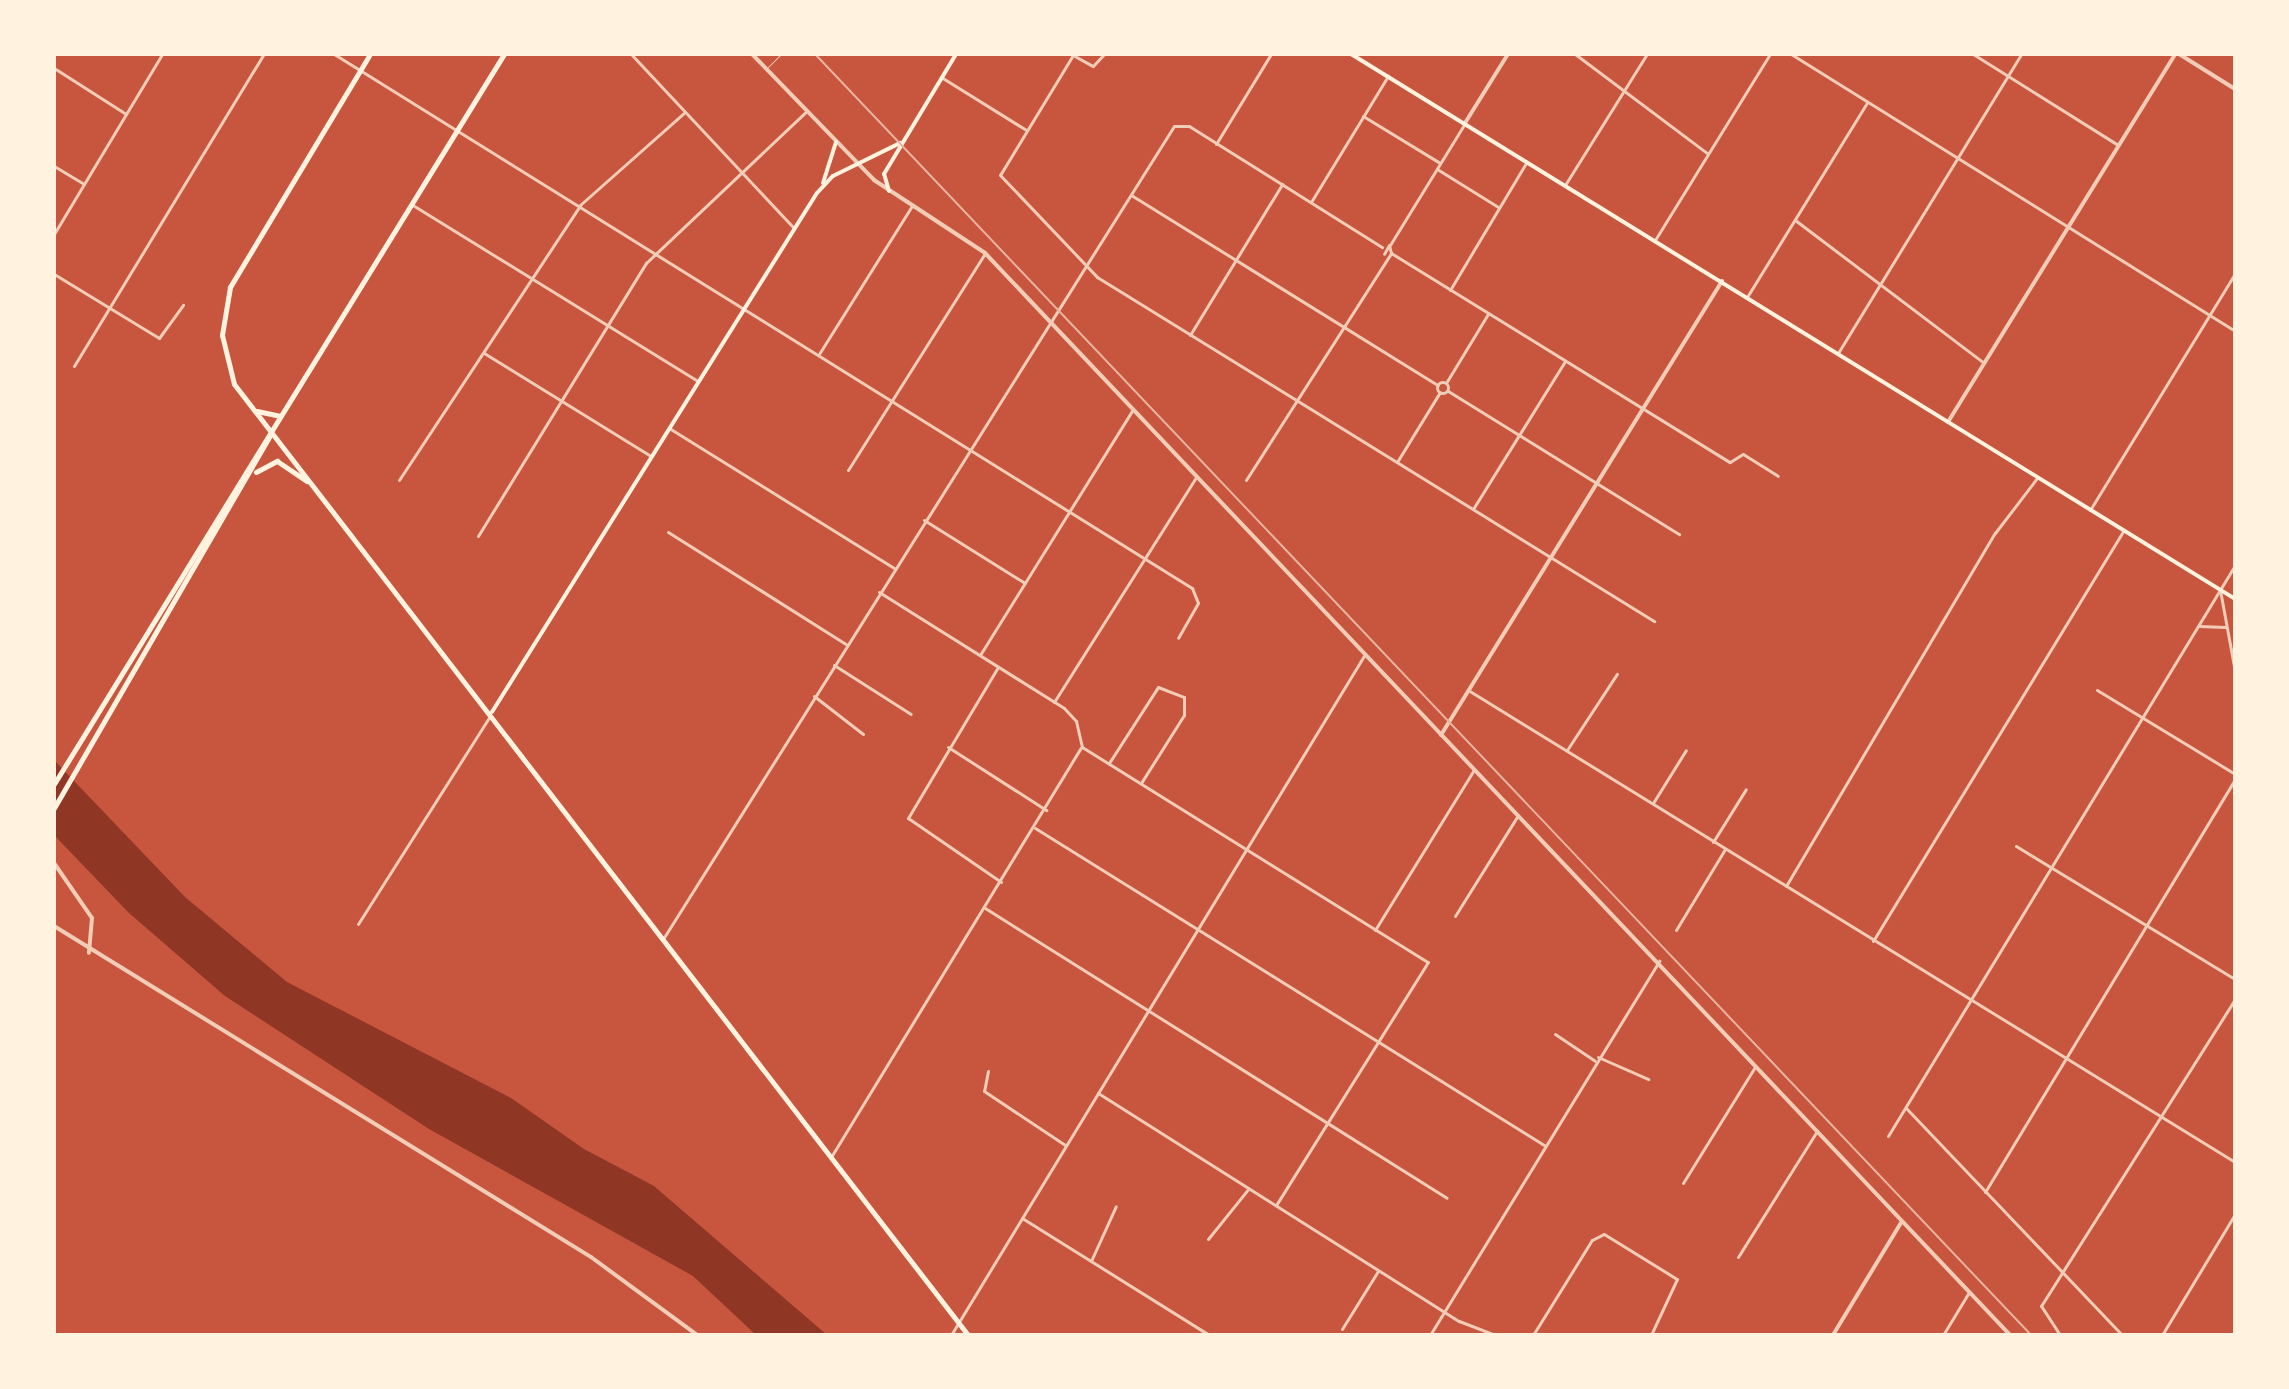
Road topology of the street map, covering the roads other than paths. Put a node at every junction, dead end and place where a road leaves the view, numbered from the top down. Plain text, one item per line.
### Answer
1 (162, 54) edge
2 (264, 54) edge
3 (334, 54) edge
4 (370, 54) edge
5 (504, 54) edge
6 (631, 54) edge
7 (752, 54) edge
8 (781, 54) edge
9 (956, 54) edge
10 (1104, 54) edge
11 (1271, 54) edge
12 (1351, 54) edge
13 (1508, 54) edge
14 (1575, 54) edge
15 (1647, 54) edge
16 (1770, 54) edge
17 (1791, 54) edge
18 (1973, 54) edge
19 (2021, 54) edge
20 (2177, 54) edge
21 (1072, 55) edge
22 (54, 68) edge
23 (766, 69) junction
24 (360, 70) junction
25 (1388, 76) junction
26 (2008, 76) junction
27 (941, 77) junction
28 (2235, 89) edge
29 (1624, 91) junction
30 (1868, 102) junction
31 (807, 111) junction
32 (685, 112) junction
33 (126, 114) junction
34 (1363, 116) junction
35 (1465, 123) junction
36 (457, 130) junction
37 (1027, 130) junction
38 (836, 142) junction
39 (900, 143) junction
40 (1216, 144) junction
41 (2118, 145) junction
42 (1708, 154) junction
43 (1958, 158) junction
44 (1527, 162) junction
45 (1440, 163) junction
46 (858, 164) junction
47 (54, 166) edge
48 (1437, 169) junction
49 (741, 172) junction
50 (84, 184) junction
51 (1282, 184) junction
52 (1565, 185) junction
53 (889, 191) junction
54 (817, 193) junction
55 (1131, 195) junction
56 (1311, 202) junction
57 (411, 204) junction
58 (580, 205) junction
59 (912, 206) junction
60 (1498, 207) junction
61 (1795, 220) junction
62 (2068, 227) junction
63 (794, 228) junction
64 (54, 234) edge
65 (1655, 240) junction
66 (1390, 245) junction
67 (1382, 247) junction
68 (657, 251) junction
69 (985, 253) junction
70 (1391, 253) junction
71 (1384, 254) junction
72 (1235, 260) junction
73 (1087, 267) junction
74 (2235, 273) edge
75 (54, 274) edge
76 (531, 278) junction
77 (1722, 281) junction
78 (1880, 284) junction
79 (1450, 290) junction
80 (1747, 297) junction
81 (183, 305) dead end
82 (745, 308) junction
83 (110, 309) junction
84 (1488, 314) junction
85 (2210, 315) junction
86 (1050, 321) junction
87 (608, 325) junction
88 (1341, 325) junction
89 (2235, 331) edge
90 (1190, 335) junction
91 (484, 353) junction
92 (1838, 353) junction
93 (819, 354) junction
94 (1565, 361) junction
95 (1984, 363) junction
96 (74, 366) dead end
97 (699, 381) junction
98 (1446, 383) junction
99 (1438, 385) junction
100 (1448, 391) junction
101 (1440, 392) junction
102 (893, 400) junction
103 (1295, 400) junction
104 (562, 401) junction
105 (247, 403) junction
106 (288, 405) junction
107 (1643, 408) junction
108 (1133, 409) junction
109 (1948, 422) junction
110 (669, 428) junction
111 (272, 431) junction
112 (1519, 435) junction
113 (969, 447) junction
114 (652, 456) junction
115 (1397, 462) junction
116 (848, 470) dead end
117 (1197, 476) junction
118 (1778, 476) dead end
119 (2038, 476) junction
120 (399, 480) dead end
121 (1246, 480) dead end
122 (1598, 483) junction
123 (245, 485) junction
124 (319, 492) junction
125 (1473, 509) junction
126 (1070, 510) junction
127 (2090, 510) junction
128 (924, 520) junction
129 (2124, 530) junction
130 (668, 532) dead end
131 (1679, 534) dead end
132 (478, 536) dead end
133 (1145, 558) junction
134 (1552, 558) junction
135 (2235, 565) edge
136 (894, 568) junction
137 (1025, 583) junction
138 (2220, 590) junction
139 (879, 592) junction
140 (2235, 599) edge
141 (1654, 621) dead end
142 (2196, 628) junction
143 (2226, 628) junction
144 (1178, 638) dead end
145 (846, 644) junction
146 (1365, 654) junction
147 (980, 655) junction
148 (834, 665) junction
149 (998, 667) junction
150 (2235, 672) edge
151 (1617, 674) dead end
152 (1468, 690) junction
153 (2097, 690) dead end
154 (814, 696) junction
155 (1054, 702) junction
156 (492, 712) junction
157 (911, 714) dead end
158 (2142, 717) junction
159 (863, 734) dead end
160 (1441, 735) junction
161 (948, 747) junction
162 (1082, 747) junction
163 (1567, 750) junction
164 (1686, 750) dead end
165 (1109, 763) junction
166 (1475, 768) junction
167 (2235, 777) edge
168 (1141, 783) junction
169 (54, 784) edge
170 (1746, 789) dead end
171 (1653, 803) junction
172 (54, 808) edge
173 (1046, 810) junction
174 (1518, 815) junction
175 (1035, 828) junction
176 (1713, 842) junction
177 (2016, 846) dead end
178 (1245, 849) junction
179 (1725, 849) junction
180 (54, 863) edge
181 (2051, 867) junction
182 (1001, 882) junction
183 (1786, 886) junction
184 (985, 908) junction
185 (1455, 916) dead end
186 (358, 924) dead end
187 (54, 926) edge
188 (2147, 926) junction
189 (1198, 928) junction
190 (1375, 930) junction
191 (1676, 930) dead end
192 (663, 939) junction
193 (1873, 941) junction
194 (89, 953) junction
195 (1659, 961) junction
196 (2235, 979) edge
197 (2235, 999) edge
198 (1970, 1000) junction
199 (1148, 1010) junction
200 (1555, 1034) dead end
201 (1379, 1042) junction
202 (1597, 1059) junction
203 (2065, 1059) junction
204 (1756, 1066) junction
205 (988, 1071) dead end
206 (1648, 1079) dead end
207 (1098, 1093) junction
208 (1906, 1108) junction
209 (2162, 1118) junction
210 (1327, 1124) junction
211 (1817, 1130) junction
212 (1888, 1136) dead end
213 (1065, 1145) junction
214 (1544, 1145) junction
215 (831, 1157) junction
216 (2235, 1162) edge
217 (1683, 1183) dead end
218 (1249, 1188) junction
219 (1985, 1192) junction
220 (1447, 1198) dead end
221 (1276, 1205) junction
222 (1116, 1206) dead end
223 (2235, 1214) edge
224 (1022, 1218) junction
225 (1902, 1221) junction
226 (1208, 1239) dead end
227 (1738, 1257) dead end
228 (1091, 1261) junction
229 (1378, 1270) junction
230 (2065, 1277) junction
231 (1969, 1292) junction
232 (1444, 1312) junction
233 (959, 1322) junction
234 (1342, 1329) dead end
235 (697, 1335) edge
236 (951, 1335) edge
237 (968, 1335) edge
238 (1209, 1335) edge
239 (1430, 1335) edge
240 (1496, 1335) edge
241 (1533, 1335) edge
242 (1651, 1335) edge
243 (1833, 1335) edge
244 (1943, 1335) edge
245 (2010, 1335) edge
246 (2060, 1335) edge
247 (2122, 1335) edge
248 (2162, 1335) edge

1 - 33 street
2 - 83 street
3 - 24 street
4 - 24 main road
5 - 36 main road
6 - 32 street
7 - 23 street
8 - 23 lane
9 - 27 main road
10 - 21 street
11 - 40 street
12 - 25 main road
13 - 35 street
14 - 29 street
15 - 29 street
16 - 42 street
17 - 30 street
18 - 26 street
19 - 26 street
20 - 28 street
20 - 41 street
21 - 37 street
22 - 33 street
23 - 31 street
24 - 36 street
24 - 105 main road
25 - 34 street
25 - 35 main road
26 - 41 street
26 - 43 street
27 - 37 street
27 - 39 main road
29 - 42 street
29 - 52 street
30 - 43 street
30 - 61 street
31 - 38 street
31 - 49 street
32 - 49 street
32 - 58 street
33 - 50 street
34 - 45 street
34 - 56 street
35 - 44 main road
35 - 45 street
36 - 57 main road
36 - 58 street
37 - 73 street
38 - 46 street
38 - 54 main road
39 - 46 main road
39 - 53 main road
40 - 51 street
40 - 55 street
41 - 62 street
42 - 65 street
43 - 62 street
43 - 78 street
44 - 52 main road
44 - 60 street
45 - 48 street
46 - 53 street
46 - 54 main road
47 - 50 street
48 - 60 street
48 - 66 street
49 - 63 street
49 - 68 street
50 - 64 street
51 - 56 street
51 - 72 street
52 - 65 main road
53 - 59 street
54 - 63 main road
55 - 72 street
55 - 73 street
56 - 67 street
57 - 76 street
57 - 106 main road
58 - 68 street
58 - 76 street
59 - 69 street
59 - 93 street
60 - 79 street
61 - 78 street
61 - 80 street
62 - 85 street
62 - 95 street
63 - 82 main road
65 - 77 main road
66 - 67 street
66 - 70 street
67 - 71 street
68 - 82 street
68 - 87 street
69 - 86 street
69 - 102 street
70 - 71 street
70 - 79 street
71 - 88 street
72 - 88 street
72 - 90 street
73 - 86 street
73 - 90 street
74 - 85 street
75 - 83 street
76 - 87 street
76 - 91 street
77 - 80 main road
77 - 107 street
78 - 92 street
78 - 95 street
79 - 84 street
80 - 92 main road
81 - 83 street
82 - 93 street
82 - 97 main road
83 - 96 street
84 - 94 street
84 - 98 street
85 - 89 street
85 - 127 street
86 - 108 street
86 - 113 street
87 - 97 street
87 - 104 street
88 - 99 street
88 - 103 street
90 - 103 street
91 - 104 street
91 - 120 street
92 - 109 main road
93 - 102 street
94 - 107 street
94 - 112 street
95 - 109 street
97 - 110 main road
98 - 99 street
98 - 100 street
99 - 101 street
100 - 101 street
100 - 112 street
101 - 115 street
102 - 113 street
102 - 116 street
103 - 115 street
103 - 121 street
104 - 114 street
104 - 132 street
105 - 106 main road
105 - 111 main road
106 - 111 main road
107 - 118 street
107 - 122 street
108 - 117 street
108 - 126 street
109 - 119 main road
110 - 114 main road
110 - 136 street
111 - 123 main road
111 - 124 main road
111 - 169 main road
112 - 122 street
112 - 125 street
113 - 126 street
113 - 128 street
114 - 156 main road
115 - 125 street
117 - 133 street
117 - 146 street
119 - 127 main road
119 - 183 street
122 - 131 street
122 - 134 street
123 - 124 main road
123 - 172 main road
124 - 156 main road
125 - 134 street
126 - 133 street
126 - 137 street
127 - 129 main road
128 - 136 street
128 - 137 street
129 - 138 main road
129 - 193 street
130 - 145 street
133 - 144 street
133 - 155 street
134 - 141 street
134 - 152 street
135 - 138 street
136 - 139 street
137 - 147 street
138 - 140 main road
138 - 142 street
138 - 143 street
139 - 145 street
139 - 147 street
142 - 143 street
142 - 158 street
143 - 150 street
145 - 148 street
146 - 160 street
146 - 178 street
147 - 149 street
148 - 154 street
148 - 157 street
149 - 155 street
149 - 161 street
151 - 163 street
152 - 160 street
152 - 163 street
153 - 158 street
154 - 159 street
154 - 192 street
155 - 162 street
156 - 186 street
156 - 192 main road
158 - 167 street
158 - 181 street
160 - 166 street
161 - 173 street
161 - 182 street
162 - 165 street
162 - 173 street
163 - 171 street
164 - 171 street
165 - 168 street
165 - 168 street
166 - 174 street
166 - 190 street
167 - 188 street
168 - 178 street
170 - 176 street
171 - 176 street
173 - 175 street
174 - 185 street
174 - 195 street
175 - 182 street
175 - 189 street
176 - 179 street
177 - 181 street
178 - 189 street
178 - 190 street
179 - 183 street
179 - 191 street
180 - 194 street
181 - 188 street
181 - 198 street
182 - 184 street
183 - 193 street
184 - 199 street
184 - 215 street
187 - 194 street
188 - 196 street
188 - 203 street
189 - 199 street
189 - 201 street
190 - 201 street
192 - 215 main road
193 - 198 street
194 - 235 street
195 - 202 street
195 - 204 street
197 - 209 street
198 - 203 street
198 - 208 street
199 - 207 street
199 - 210 street
200 - 202 street
201 - 210 street
201 - 214 street
202 - 206 street
202 - 214 street
203 - 209 street
203 - 219 street
204 - 211 street
204 - 217 street
205 - 213 street
207 - 213 street
207 - 218 street
208 - 212 street
208 - 219 street
209 - 216 street
209 - 230 street
210 - 220 street
210 - 221 street
211 - 225 street
211 - 227 street
213 - 224 street
214 - 232 street
215 - 233 main road
218 - 221 street
218 - 226 street
219 - 230 street
221 - 229 street
222 - 228 street
223 - 248 street
224 - 228 street
224 - 233 street
225 - 231 street
225 - 243 street
228 - 238 street
229 - 232 street
229 - 234 street
230 - 246 street
230 - 247 street
231 - 244 street
231 - 245 street
232 - 239 street
232 - 240 street
233 - 236 street
233 - 237 main road
241 - 242 street

